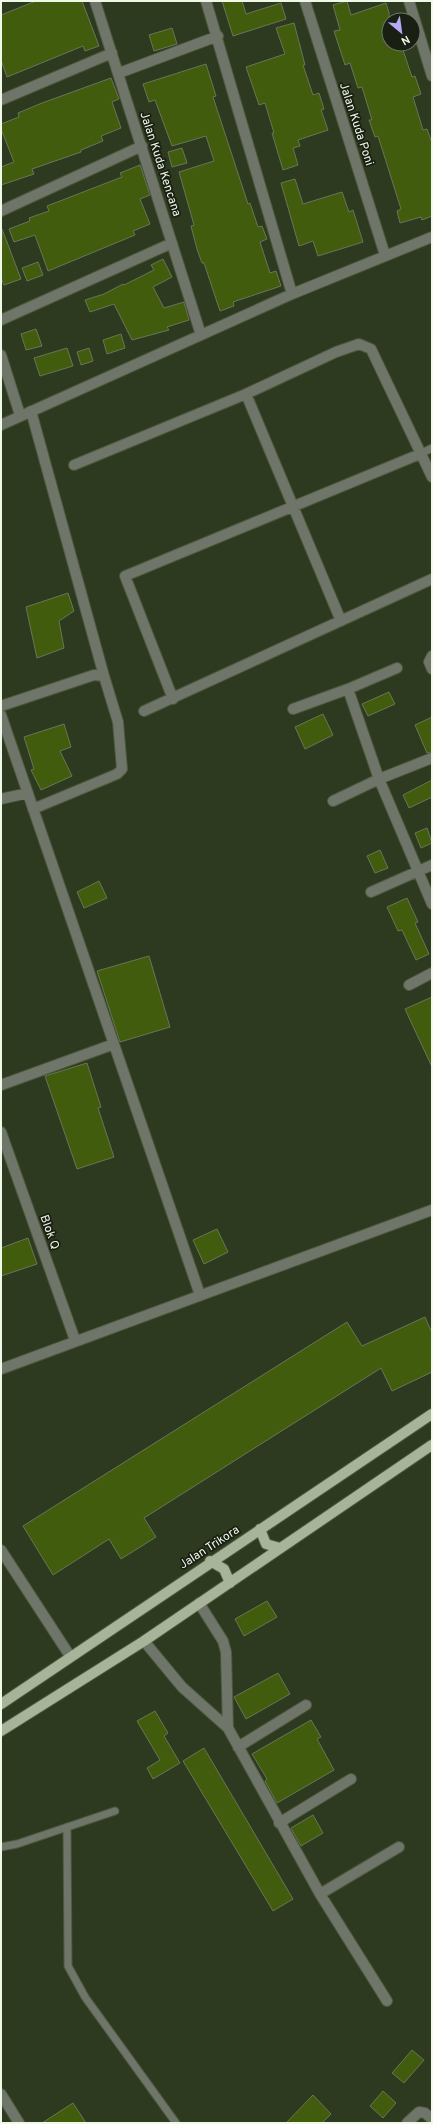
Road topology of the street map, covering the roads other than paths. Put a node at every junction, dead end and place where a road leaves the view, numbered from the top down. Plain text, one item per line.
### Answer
1 (95, 1) edge
2 (206, 1) edge
3 (305, 1) edge
4 (410, 1) edge
5 (218, 36) junction
6 (112, 53) junction
7 (119, 73) junction
8 (432, 76) edge
9 (1, 100) edge
10 (142, 146) junction
11 (1, 211) edge
12 (432, 237) edge
13 (172, 243) junction
14 (385, 255) junction
15 (292, 294) junction
16 (1, 320) edge
17 (201, 335) junction
18 (1, 355) edge
19 (246, 394) junction
20 (31, 411) junction
21 (20, 415) junction
22 (1, 424) edge
23 (432, 448) edge
24 (420, 454) junction
25 (74, 465) dead end
26 (432, 477) edge
27 (292, 507) junction
28 (432, 579) edge
29 (341, 621) junction
30 (432, 656) edge
31 (397, 668) dead end
32 (432, 669) edge
33 (104, 676) junction
34 (348, 689) junction
35 (174, 698) junction
36 (1, 706) edge
37 (293, 709) dead end
38 (144, 711) dead end
39 (1, 715) edge
40 (432, 758) edge
41 (379, 779) junction
42 (28, 793) junction
43 (1, 799) edge
44 (333, 801) dead end
45 (33, 808) junction
46 (432, 865) edge
47 (418, 872) junction
48 (371, 892) dead end
49 (432, 904) edge
50 (432, 973) edge
51 (408, 985) dead end
52 (114, 1044) junction
53 (1, 1085) edge
54 (1, 1132) edge
55 (432, 1210) edge
56 (200, 1295) junction
57 (75, 1340) junction
58 (1, 1369) edge
59 (432, 1414) edge
60 (432, 1445) edge
61 (260, 1529) junction
62 (280, 1548) junction
63 (1, 1550) edge
64 (210, 1562) junction
65 (230, 1583) junction
66 (199, 1603) junction
67 (144, 1641) junction
68 (70, 1656) junction
69 (1, 1704) edge
70 (306, 1705) dead end
71 (228, 1728) junction
72 (1, 1732) edge
73 (238, 1748) junction
74 (351, 1779) dead end
75 (115, 1811) dead end
76 (279, 1823) junction
77 (67, 1827) junction
78 (1, 1847) edge
79 (399, 1847) dead end
80 (320, 1894) junction
81 (387, 2001) dead end
82 (1, 2094) edge
83 (432, 2120) edge
84 (19, 2123) edge
85 (176, 2123) edge
86 (406, 2123) edge

1 - 6 street, Jalan Kuda Kencana
2 - 5 street
3 - 14 street, Jalan Kuda Poni
4 - 8 street
5 - 7 street
5 - 15 street
6 - 7 street, Jalan Kuda Kencana
6 - 9 street
7 - 10 street, Jalan Kuda Kencana
10 - 11 street
10 - 13 street, Jalan Kuda Kencana
12 - 14 street
13 - 16 street
13 - 17 street, Jalan Kuda Kencana
14 - 15 street
15 - 17 street
17 - 20 street
18 - 21 street
19 - 24 street
19 - 25 street
19 - 27 street
20 - 21 street
20 - 33 street
21 - 22 street
23 - 24 lane
24 - 26 street
24 - 27 street
27 - 29 street
27 - 35 street
28 - 29 street
29 - 35 street
30 - 32 street
31 - 34 street
33 - 36 street
33 - 45 street
34 - 37 street
34 - 41 street
35 - 38 street
39 - 42 street
40 - 41 street
41 - 44 street
41 - 47 street
42 - 43 street
42 - 45 street
45 - 52 street
46 - 47 street
47 - 48 street
47 - 49 street
50 - 51 street
52 - 53 street
52 - 56 street
54 - 57 street, Blok Q
55 - 56 street
56 - 57 street
57 - 58 street
59 - 61 main road, Jalan Trikora
60 - 62 main road
61 - 62 main road
61 - 64 main road, Jalan Trikora
62 - 65 main road
63 - 68 street
64 - 65 main road
64 - 68 main road, Jalan Trikora
65 - 66 main road
66 - 67 main road
66 - 71 street
67 - 71 street
67 - 72 main road
68 - 69 main road, Jalan Trikora
70 - 73 street
71 - 73 street
73 - 76 street
74 - 76 street
75 - 77 lane
76 - 80 street
77 - 78 lane
77 - 85 lane
79 - 80 street
80 - 81 street
82 - 84 street
83 - 86 street

